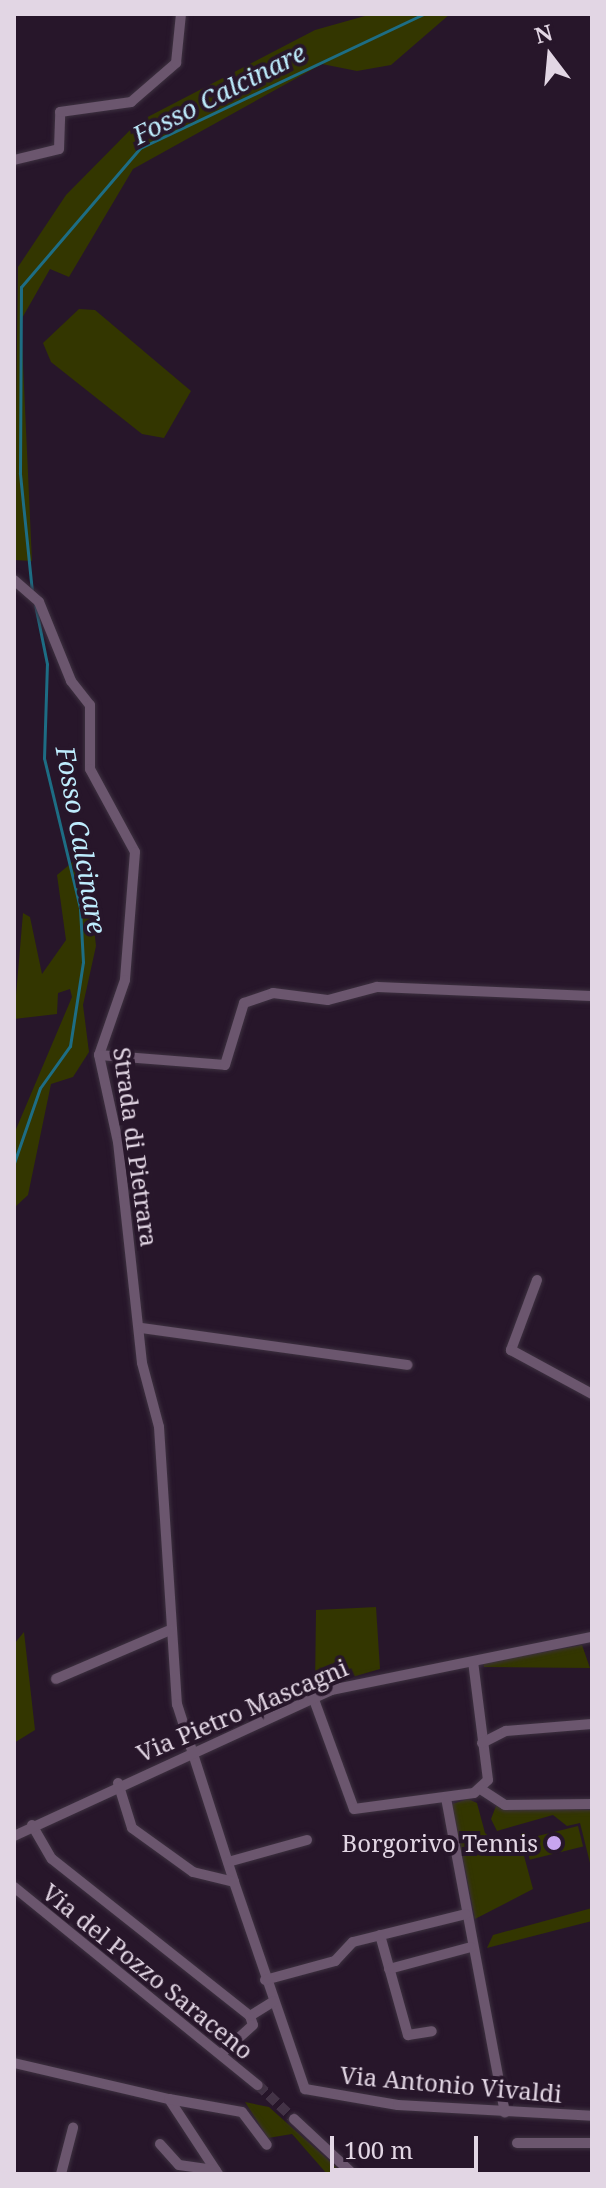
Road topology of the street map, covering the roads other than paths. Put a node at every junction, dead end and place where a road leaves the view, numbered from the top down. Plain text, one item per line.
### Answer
1 (181, 14) edge
2 (14, 160) edge
3 (14, 570) edge
4 (16, 581) edge
5 (592, 996) edge
6 (99, 1055) junction
7 (537, 1280) dead end
8 (141, 1328) junction
9 (407, 1365) dead end
10 (592, 1394) edge
11 (168, 1631) junction
12 (592, 1637) edge
13 (473, 1662) junction
14 (56, 1679) dead end
15 (313, 1697) junction
16 (592, 1724) edge
17 (482, 1743) junction
18 (194, 1751) junction
19 (118, 1783) junction
20 (482, 1790) junction
21 (446, 1798) junction
22 (592, 1804) edge
23 (32, 1825) junction
24 (14, 1836) edge
25 (307, 1840) dead end
26 (228, 1862) junction
27 (234, 1882) junction
28 (14, 1887) edge
29 (466, 1914) junction
30 (380, 1935) junction
31 (471, 1947) junction
32 (389, 1969) junction
33 (265, 1980) junction
34 (274, 2001) junction
35 (250, 2016) junction
36 (432, 2031) dead end
37 (221, 2054) junction
38 (14, 2063) edge
39 (258, 2085) tunnel mouth
40 (169, 2099) junction
41 (505, 2113) junction
42 (592, 2116) edge
43 (294, 2119) tunnel mouth
44 (73, 2128) dead end
45 (517, 2143) dead end
46 (592, 2143) edge
47 (160, 2144) dead end
48 (267, 2145) dead end
49 (217, 2172) edge
50 (61, 2174) edge
51 (353, 2174) edge

1 - 2 street
3 - 4 street, Strada di Pietrara
4 - 6 street, Strada di Pietrara
5 - 6 street
6 - 8 street, Strada di Pietrara
7 - 10 street
8 - 9 street
8 - 11 street, Strada di Pietrara
11 - 14 street
11 - 18 street, Strada di Pietrara
12 - 13 street, Via Pietro Mascagni
13 - 15 street, Via Pietro Mascagni
13 - 17 street
15 - 18 street, Via Pietro Mascagni
15 - 21 street
16 - 17 street
17 - 20 street
18 - 19 street, Via Pietro Mascagni
18 - 26 street, Via Antonio Vivaldi
19 - 23 street, Via Pietro Mascagni
19 - 27 street
20 - 21 street
20 - 22 street
21 - 29 street
23 - 24 street, Via Pietro Mascagni
23 - 35 street
25 - 26 street
26 - 27 street, Via Antonio Vivaldi
27 - 33 street, Via Antonio Vivaldi
28 - 37 street, Via del Pozzo Saraceno
29 - 30 street
29 - 31 street
30 - 32 street
30 - 33 street
31 - 32 street
31 - 41 street
32 - 36 street
33 - 34 street, Via Antonio Vivaldi
34 - 35 street
34 - 41 street, Via Antonio Vivaldi
35 - 37 street
37 - 39 street, Via del Pozzo Saraceno
38 - 40 street
40 - 48 street
40 - 49 street
41 - 42 street, Via Antonio Vivaldi
43 - 51 street
44 - 50 street
45 - 46 street
47 - 49 street

